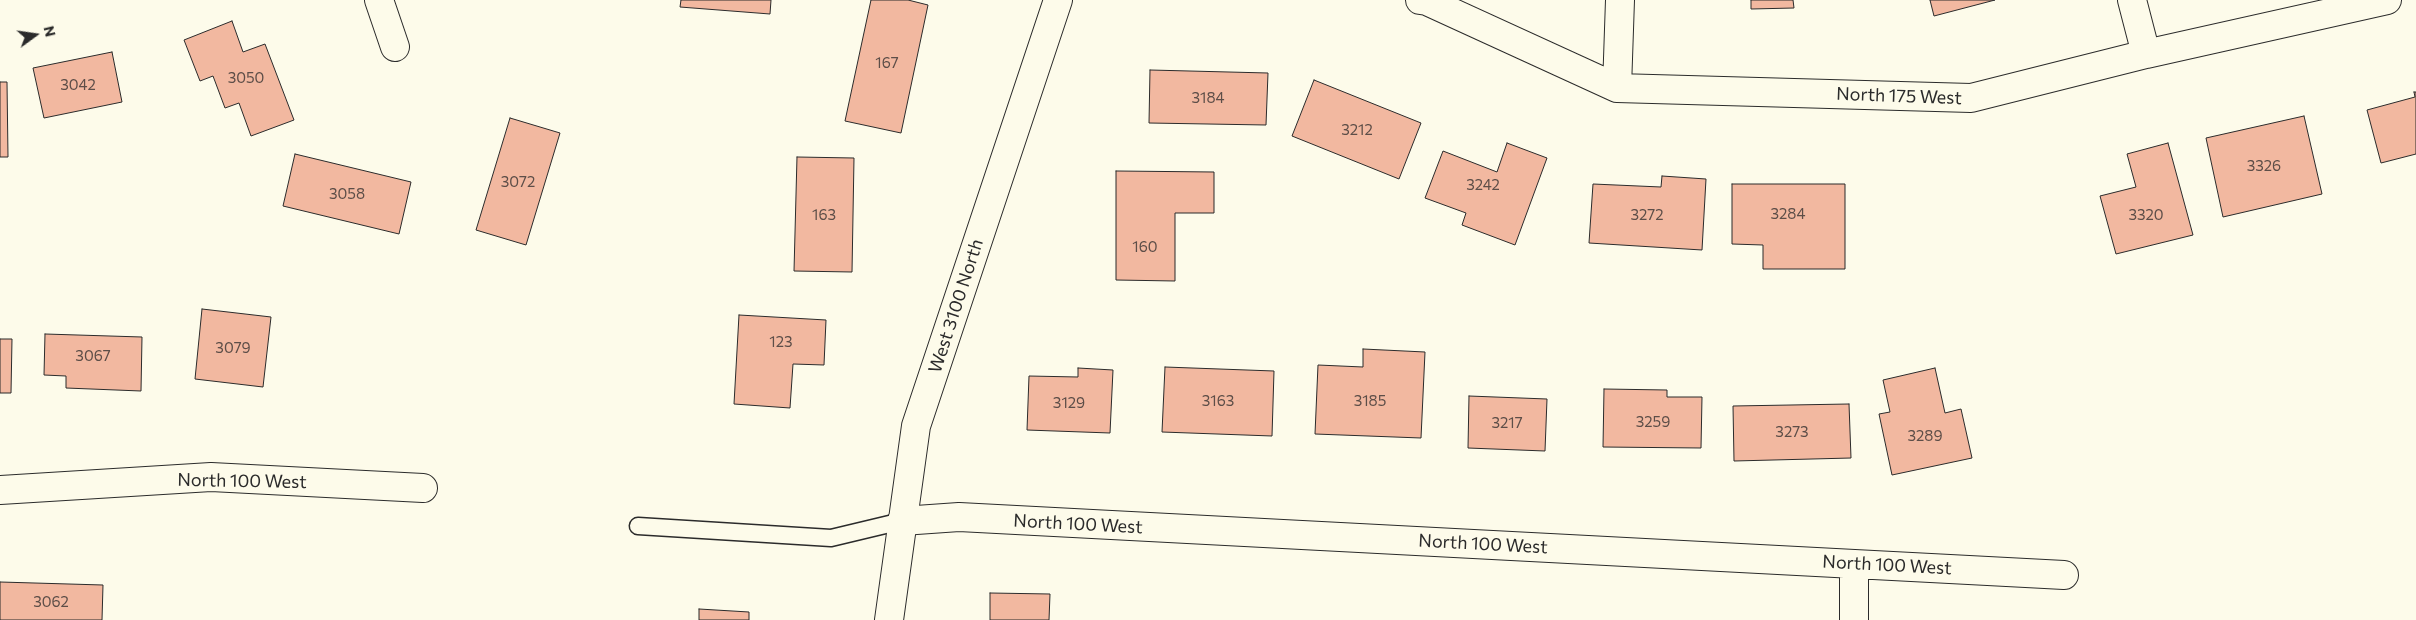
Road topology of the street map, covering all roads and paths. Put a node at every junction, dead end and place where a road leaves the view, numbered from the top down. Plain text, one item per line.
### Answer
1 (379, 0) edge
2 (1058, 0) edge
3 (1420, 0) edge
4 (1620, 0) edge
5 (2132, 0) edge
6 (2387, 0) edge
7 (395, 47) dead end
8 (2146, 54) junction
9 (1617, 88) junction
10 (423, 488) dead end
11 (0, 490) edge
12 (902, 521) junction
13 (638, 526) dead end
14 (1854, 564) junction
15 (2064, 575) dead end
16 (889, 620) edge
17 (1854, 620) edge

1 - 7 street
2 - 12 street, West 3100 North
3 - 9 street, North 175 West
4 - 9 street
5 - 8 street
6 - 8 street, North 175 West
8 - 9 street, North 175 West
10 - 11 street, North 100 West
12 - 13 lane
12 - 14 street, North 100 West
12 - 16 street, West 3100 North
14 - 15 street, North 100 West
14 - 17 street

